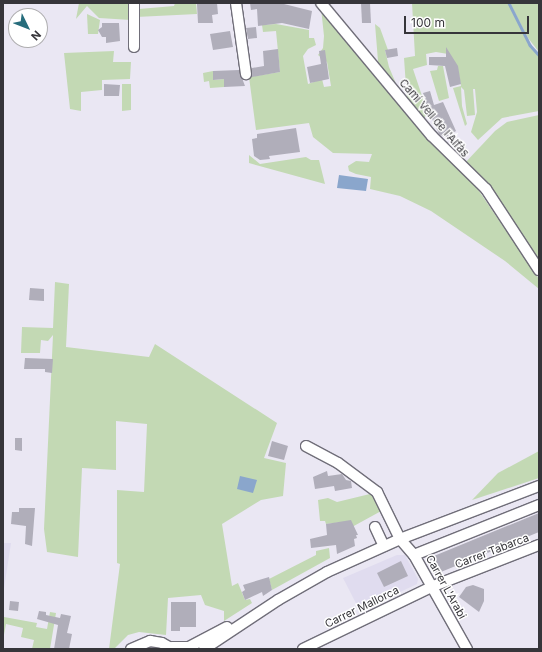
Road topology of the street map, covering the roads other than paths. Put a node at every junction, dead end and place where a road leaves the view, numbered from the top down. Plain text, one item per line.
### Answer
1 (134, 3) edge
2 (236, 3) edge
3 (321, 3) edge
4 (134, 47) dead end
5 (246, 74) dead end
6 (539, 270) edge
7 (306, 446) dead end
8 (539, 486) edge
9 (539, 505) edge
10 (375, 527) dead end
11 (400, 539) junction
12 (539, 545) edge
13 (384, 546) junction
14 (414, 555) junction
15 (431, 587) junction
16 (278, 600) junction
17 (172, 648) edge
18 (131, 649) edge
19 (204, 649) edge
20 (303, 649) edge
21 (467, 649) edge

1 - 4 street
2 - 5 street
3 - 6 street, Camí Vell de l'Alfàs
7 - 11 street, Carrer L'Arabi
8 - 11 street
9 - 14 street
10 - 13 street
11 - 13 street
11 - 14 street, Carrer L'Arabi
12 - 15 street, Carrer Tabarca
13 - 16 street
14 - 15 street, Carrer L'Arabi
15 - 20 street, Carrer Mallorca
15 - 21 street, Carrer L'Arabi
16 - 17 street
16 - 19 street
17 - 18 street

